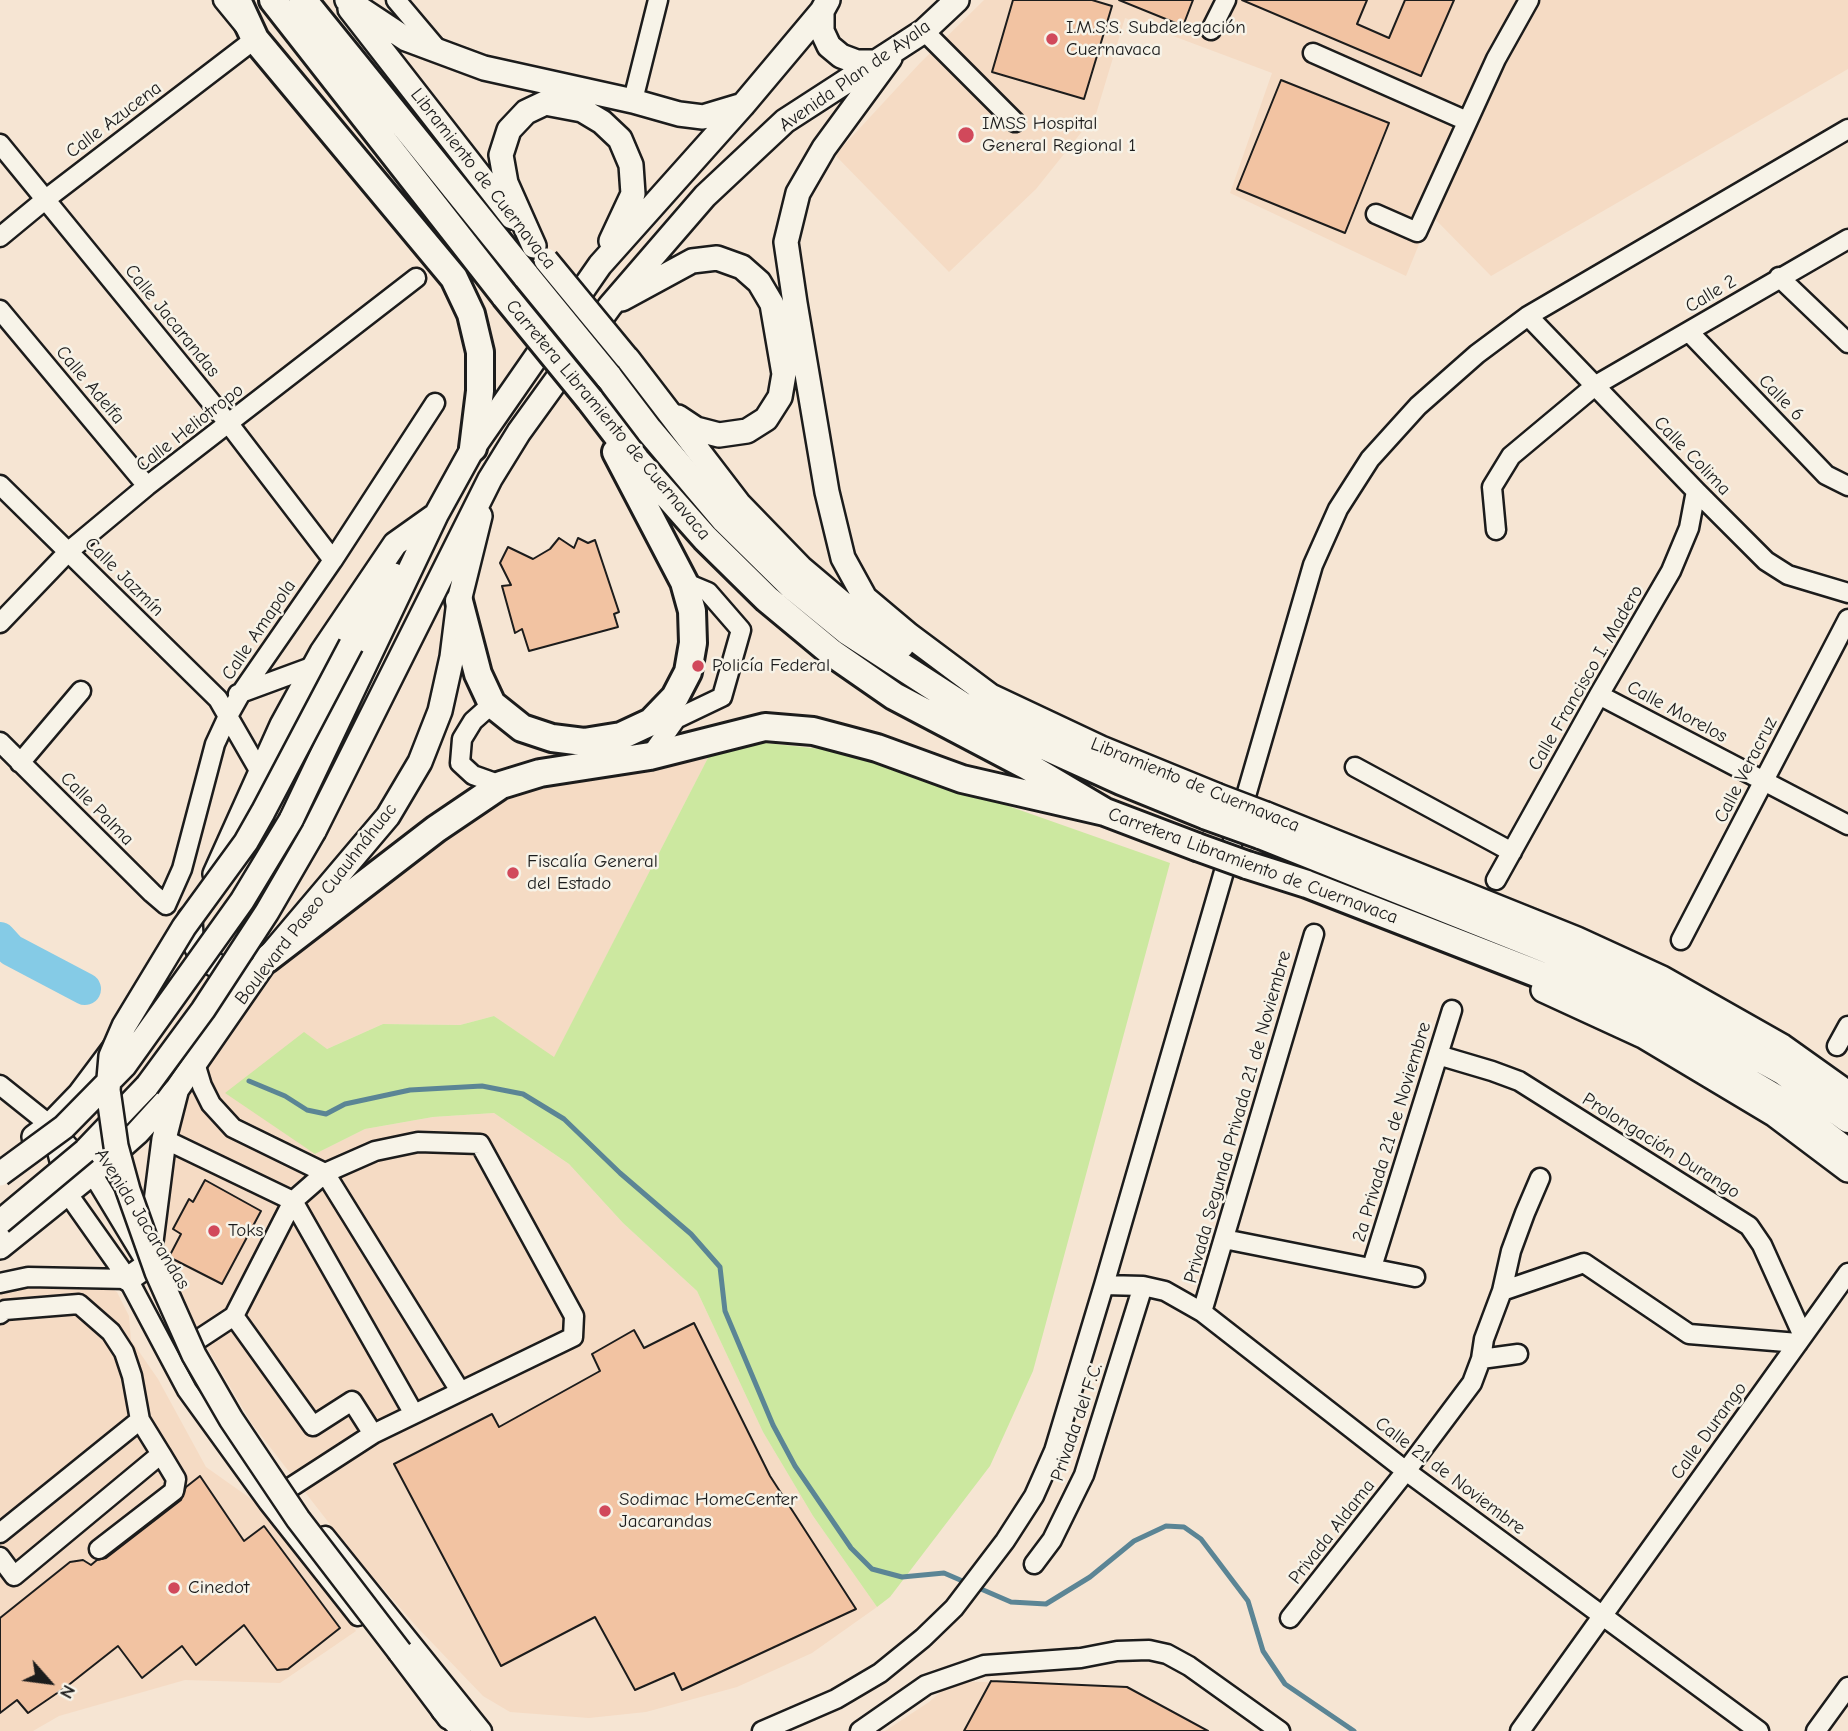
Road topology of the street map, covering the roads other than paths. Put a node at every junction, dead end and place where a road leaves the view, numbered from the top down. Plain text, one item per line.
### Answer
1 (223, 0) edge
2 (237, 0) edge
3 (273, 0) edge
4 (303, 0) edge
5 (345, 0) edge
6 (396, 0) edge
7 (658, 0) edge
8 (957, 0) edge
9 (1226, 0) edge
10 (1530, 0) edge
11 (820, 4) edge
12 (1211, 30) dead end
13 (924, 31) junction
14 (255, 39) junction
15 (894, 52) junction
16 (1313, 53) dead end
17 (442, 54) junction
18 (873, 62) junction
19 (635, 92) dead end
20 (743, 105) junction
21 (1467, 121) junction
22 (1015, 122) dead end
23 (1848, 130) edge
24 (0, 144) edge
25 (46, 199) junction
26 (1376, 214) dead end
27 (0, 237) edge
28 (1848, 239) edge
29 (536, 261) junction
30 (600, 265) junction
31 (1779, 277) junction
32 (416, 278) dead end
33 (610, 306) junction
34 (0, 310) edge
35 (1528, 316) junction
36 (1689, 332) junction
37 (1848, 343) edge
38 (1596, 386) junction
39 (590, 400) junction
40 (435, 402) dead end
41 (670, 412) junction
42 (229, 424) junction
43 (473, 448) junction
44 (490, 480) junction
45 (0, 485) edge
46 (147, 486) junction
47 (1848, 486) edge
48 (1696, 491) junction
49 (436, 515) junction
50 (1496, 530) dead end
51 (69, 551) junction
52 (333, 560) junction
53 (684, 582) junction
54 (1848, 593) edge
55 (459, 601) junction
56 (1848, 620) edge
57 (0, 623) edge
58 (314, 666) junction
59 (81, 691) dead end
60 (241, 693) junction
61 (1599, 695) junction
62 (992, 697) junction
63 (218, 699) junction
64 (492, 704) junction
65 (228, 716) junction
66 (0, 742) edge
67 (650, 756) junction
68 (20, 763) junction
69 (1355, 767) dead end
70 (260, 772) junction
71 (1764, 781) junction
72 (500, 785) junction
73 (1212, 805) junction
74 (1104, 812) junction
75 (1263, 825) junction
76 (1848, 825) edge
77 (1512, 852) junction
78 (1247, 865) junction
79 (1496, 880) dead end
80 (166, 905) joint
81 (190, 918) junction
82 (1314, 934) dead end
83 (1681, 940) dead end
84 (267, 959) junction
85 (145, 997) junction
86 (1452, 1010) dead end
87 (1848, 1026) edge
88 (1838, 1046) dead end
89 (1438, 1055) junction
90 (195, 1063) junction
91 (0, 1085) edge
92 (177, 1089) junction
93 (1848, 1093) edge
94 (1848, 1119) edge
95 (54, 1134) junction
96 (164, 1139) junction
97 (1848, 1152) edge
98 (0, 1163) edge
99 (88, 1168) junction
100 (159, 1168) junction
101 (1848, 1170) edge
102 (325, 1173) junction
103 (0, 1174) edge
104 (1541, 1178) dead end
105 (66, 1186) junction
106 (293, 1201) junction
107 (0, 1222) edge
108 (0, 1231) edge
109 (1224, 1239) junction
110 (0, 1247) edge
111 (148, 1265) junction
112 (1372, 1267) junction
113 (1415, 1276) dead end
114 (128, 1279) junction
115 (0, 1283) edge
116 (1104, 1285) junction
117 (1845, 1285) edge
118 (1143, 1286) junction
119 (1502, 1291) junction
120 (1202, 1312) junction
121 (0, 1314) edge
122 (234, 1315) junction
123 (1800, 1340) junction
124 (193, 1343) junction
125 (1518, 1354) dead end
126 (1481, 1359) junction
127 (216, 1382) junction
128 (460, 1391) junction
129 (192, 1397) junction
130 (414, 1414) junction
131 (140, 1420) junction
132 (373, 1434) junction
133 (161, 1454) junction
134 (1406, 1471) junction
135 (286, 1489) junction
136 (268, 1502) junction
137 (0, 1533) edge
138 (99, 1549) dead end
139 (0, 1557) edge
140 (1034, 1563) dead end
141 (1604, 1615) junction
142 (1290, 1618) dead end
143 (1848, 1687) edge
144 (455, 1724) edge
145 (482, 1731) edge
146 (762, 1731) edge
147 (860, 1731) edge
148 (1280, 1731) edge
149 (1520, 1731) edge
150 (1759, 1731) edge
151 (1816, 1731) edge

1 - 14 street
2 - 14 highway
3 - 39 highway, Carretera Libramiento de Cuernavaca, bridge
4 - 29 highway, Carretera Libramiento de Cuernavaca
5 - 17 main road
5 - 29 main road, Libramiento de Cuernavaca
6 - 17 street
7 - 19 street
8 - 13 main road, Avenida Plan de Ayala
9 - 12 street
10 - 21 street
11 - 18 main road
11 - 20 main road
13 - 15 main road, Avenida Plan de Ayala
13 - 22 street
14 - 25 street, Calle Azucena
14 - 43 highway
15 - 18 main road, Avenida Plan de Ayala
15 - 62 main road
16 - 21 street
17 - 20 main road
18 - 33 main road, Avenida Plan de Ayala
20 - 30 main road
21 - 26 street
23 - 35 street
24 - 25 street, Calle Jacarandas
25 - 27 street, Calle Azucena
25 - 42 street, Calle Jacarandas
28 - 31 street, Calle 2
29 - 30 main road
29 - 41 main road, Libramiento de Cuernavaca, bridge
29 - 73 highway, Carretera Libramiento de Cuernavaca, bridge
30 - 43 main road
31 - 36 street, Calle 2
31 - 37 street
32 - 42 street, Calle Heliotropo
33 - 41 main road
33 - 44 main road, Boulevard Paseo Cuauhnáhuac
34 - 46 street, Calle Adelfa
35 - 38 street, Calle Colima
35 - 116 street
36 - 38 street, Calle 2
36 - 47 street, Calle 6
38 - 48 street, Calle Colima
38 - 50 street, Calle 2
39 - 53 highway
39 - 74 highway, Carretera Libramiento de Cuernavaca
40 - 52 street, Calle Amapola
41 - 62 main road, Libramiento de Cuernavaca
42 - 46 street, Calle Heliotropo
42 - 52 street, Calle Jacarandas
43 - 49 main road
44 - 55 main road, Boulevard Paseo Cuauhnáhuac
44 - 107 main road, Boulevard Paseo Cuauhnáhuac, bridge
45 - 51 street, Calle Jazmín
46 - 51 street, Calle Heliotropo
48 - 54 street, Calle Colima
48 - 61 street, Calle Francisco I. Madero
49 - 58 main road
49 - 103 main road, bridge
49 - 144 main road, bridge
51 - 57 street, Calle Heliotropo
51 - 63 street, Calle Jazmín
52 - 60 street, Calle Amapola
53 - 64 highway
53 - 67 street
55 - 64 highway
55 - 84 main road, Boulevard Paseo Cuauhnáhuac
56 - 71 street, Calle Veracruz
58 - 60 street
58 - 70 main road
59 - 68 street
60 - 63 street
60 - 65 street, Calle Amapola
61 - 71 street, Calle Morelos
61 - 77 street, Calle Francisco I. Madero
62 - 73 main road, Libramiento de Cuernavaca
63 - 65 street, Calle Jazmín
64 - 72 street
65 - 70 street, Calle Jazmín
65 - 80 street, Calle Amapola
66 - 68 street, Calle Palma
67 - 72 highway
67 - 74 highway
68 - 80 street, Calle Palma
69 - 77 street
70 - 81 main road
71 - 76 street, Calle Morelos
71 - 83 street, Calle Veracruz
72 - 84 highway
73 - 75 highway, Carretera Libramiento de Cuernavaca, bridge
74 - 78 highway, Carretera Libramiento de Cuernavaca, bridge
75 - 93 main road, Libramiento de Cuernavaca
75 - 94 highway, Carretera Libramiento de Cuernavaca
77 - 79 street, Calle Francisco I. Madero
78 - 97 highway, Carretera Libramiento de Cuernavaca
78 - 101 main road
81 - 84 main road
81 - 85 main road
82 - 109 street, Privada Segunda Privada 21 de Noviembre
84 - 90 main road, Boulevard Paseo Cuauhnáhuac
85 - 95 main road, bridge
85 - 95 main road
86 - 89 street, 2a Privada 21 de Noviembre
87 - 88 street
89 - 112 street, 2a Privada 21 de Noviembre
89 - 123 street, Prolongación Durango
90 - 92 main road, Boulevard Paseo Cuauhnáhuac
90 - 102 street
91 - 95 street, Avenida Jacarandas
92 - 96 main road
92 - 99 main road, Boulevard Paseo Cuauhnáhuac
95 - 98 main road
95 - 99 street, Avenida Jacarandas
95 - 105 street
96 - 100 main road
96 - 106 street
99 - 100 main road
99 - 105 main road, Boulevard Paseo Cuauhnáhuac
99 - 111 street, Avenida Jacarandas
100 - 111 main road
102 - 106 street
102 - 128 street
102 - 128 street
104 - 119 street
105 - 108 main road
105 - 110 main road, Boulevard Paseo Cuauhnáhuac
105 - 114 street
106 - 122 street
106 - 130 street
109 - 112 street, 2a Privada 21 de Noviembre
109 - 120 street, Privada Segunda Privada 21 de Noviembre
111 - 114 main road
111 - 124 street, Avenida Jacarandas
112 - 113 street, 2a Privada 21 de Noviembre
114 - 115 street
114 - 129 street
116 - 118 street, Calle 21 de Noviembre
116 - 146 street
117 - 123 street, Calle Durango
118 - 120 street, Calle 21 de Noviembre
118 - 140 street, Privada del F.C.
119 - 123 street
119 - 126 street, Privada Aldama
120 - 134 street, Calle 21 de Noviembre
121 - 131 street
122 - 124 street
122 - 132 street
123 - 141 street, Calle Durango
124 - 127 street, Avenida Jacarandas
125 - 126 street
126 - 134 street, Privada Aldama
127 - 129 street
127 - 135 street, Avenida Jacarandas
128 - 130 street
129 - 136 street
130 - 132 street
131 - 133 street
131 - 137 street
132 - 135 street
133 - 138 street
133 - 139 street
134 - 141 street, Calle 21 de Noviembre
134 - 142 street, Privada Aldama
135 - 136 street
135 - 145 street, Avenida Jacarandas
136 - 144 street
141 - 149 street, Calle Durango
141 - 150 street, Calle 21 de Noviembre
143 - 151 street
147 - 148 street

